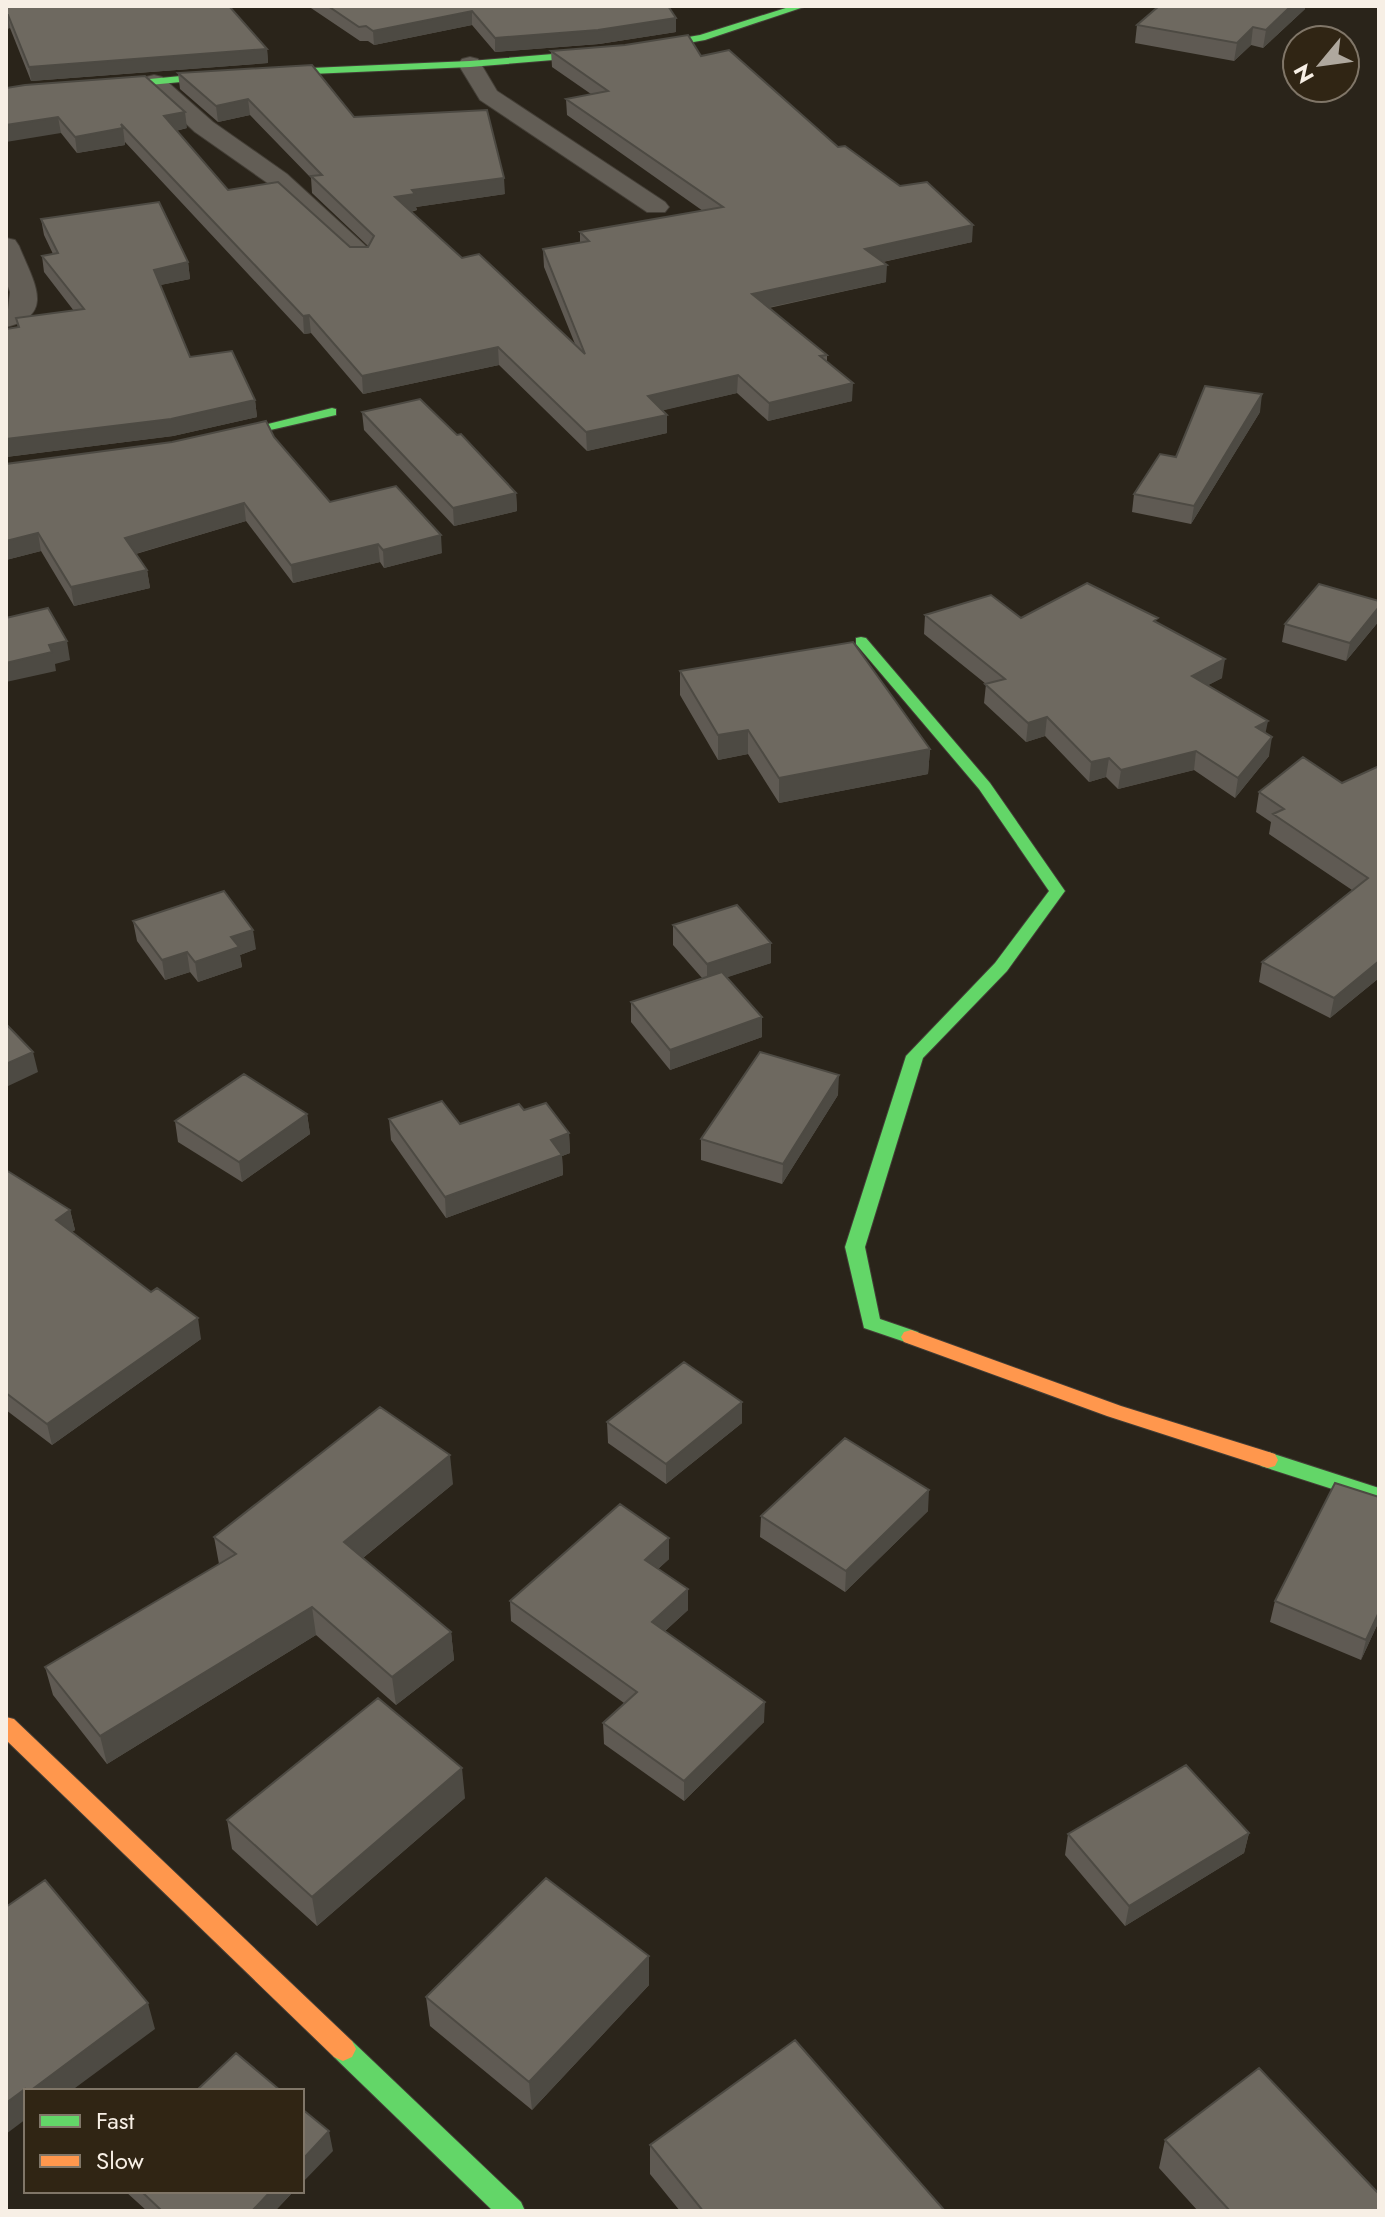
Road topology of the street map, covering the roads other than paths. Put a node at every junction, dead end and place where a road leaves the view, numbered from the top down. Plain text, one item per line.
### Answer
1 (802, 6) edge
2 (470, 64) junction
3 (154, 82) junction
4 (6, 92) edge
5 (656, 207) dead end
6 (6, 246) edge
7 (360, 255) edge
8 (6, 319) edge
9 (332, 412) dead end
10 (188, 445) edge
11 (861, 641) dead end
12 (1379, 1496) edge
13 (6, 1726) edge
14 (512, 2211) edge

1 - 2 street
2 - 3 street
2 - 5 street
3 - 4 street
3 - 7 street
6 - 8 street
9 - 10 street
11 - 12 street
13 - 14 street

